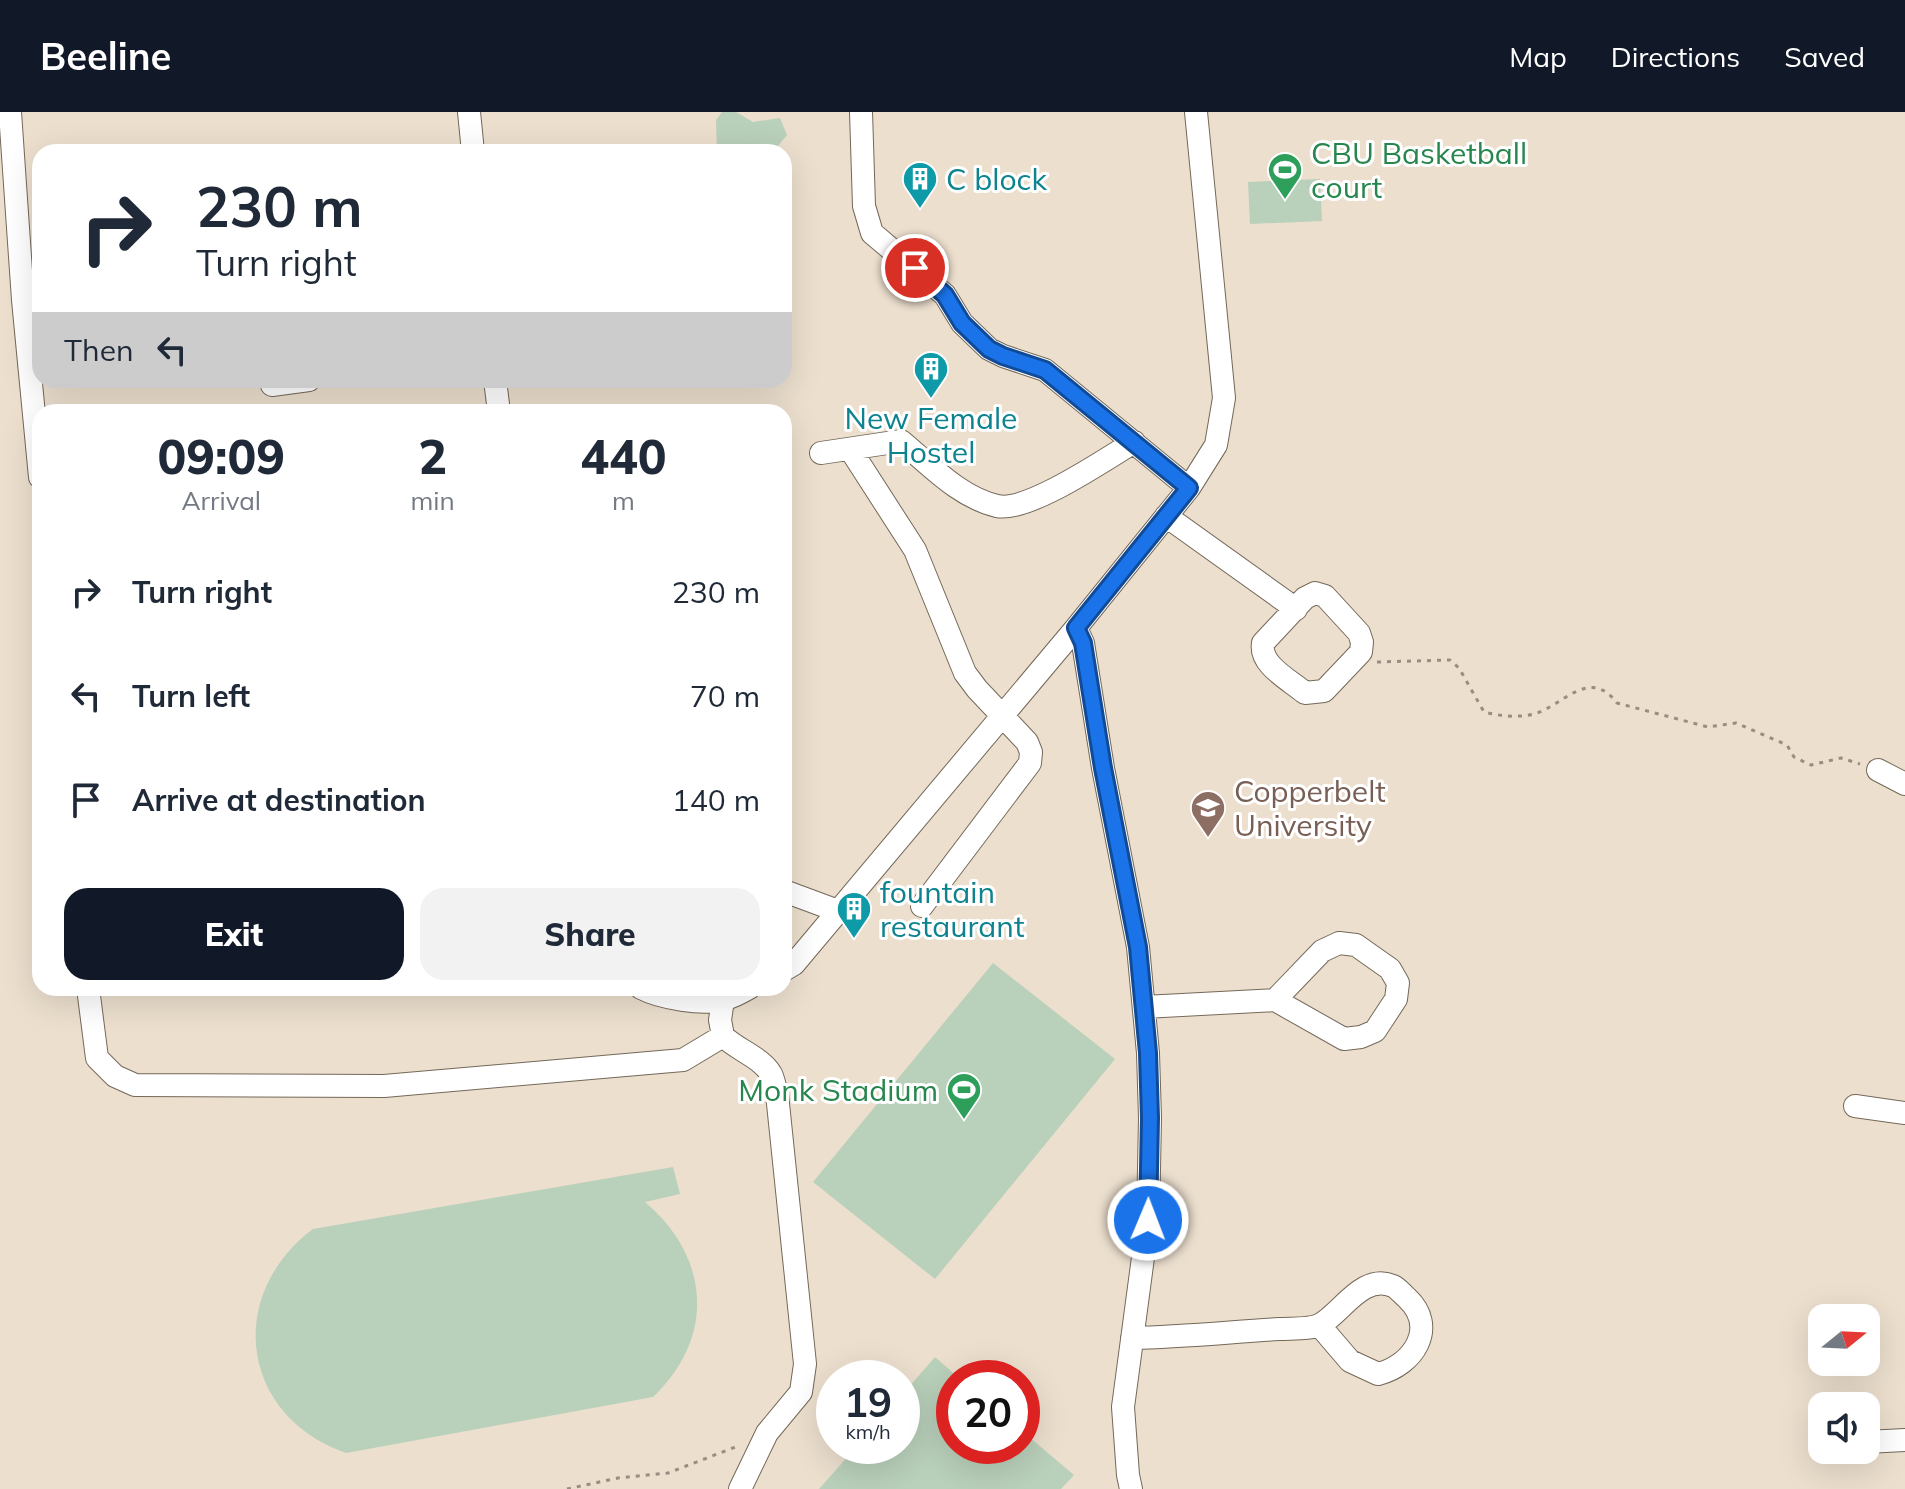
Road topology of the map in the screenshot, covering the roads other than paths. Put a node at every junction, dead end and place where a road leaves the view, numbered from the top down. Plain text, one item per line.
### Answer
1 (10, 112) edge
2 (469, 112) edge
3 (861, 112) edge
4 (1196, 112) edge
5 (472, 144) edge
6 (33, 404) edge
7 (1134, 442) junction
8 (850, 449) junction
9 (821, 453) dead end
10 (1189, 488) junction
11 (1166, 516) junction
12 (1296, 609) junction
13 (1076, 628) junction
14 (1003, 714) junction
15 (1878, 770) road end
16 (1905, 784) edge
17 (792, 894) edge
18 (922, 906) dead end
19 (838, 911) junction
20 (792, 965) edge
21 (89, 996) edge
22 (665, 996) edge
23 (732, 996) edge
24 (723, 1000) junction
25 (1275, 1000) junction
26 (1144, 1007) junction
27 (723, 1036) junction
28 (1855, 1106) dead end
29 (1905, 1113) edge
30 (1320, 1326) junction
31 (1132, 1338) junction
32 (1905, 1440) edge
33 (1880, 1441) edge
34 (740, 1489) edge
35 (1131, 1489) edge

1 - 6 street
2 - 5 street
3 - 7 street
4 - 10 street
7 - 8 street
7 - 10 street
8 - 9 street
8 - 14 street
10 - 11 street
11 - 12 street
11 - 13 street
12 - 12 street
13 - 14 street
13 - 26 street
14 - 18 street
14 - 19 street
15 - 16 street
17 - 19 street
19 - 20 street
21 - 27 street
22 - 24 street
23 - 24 street
24 - 27 street
25 - 25 street
25 - 26 street
26 - 31 street
27 - 34 street
28 - 29 street
30 - 30 street
30 - 31 street
31 - 35 street
32 - 33 street

